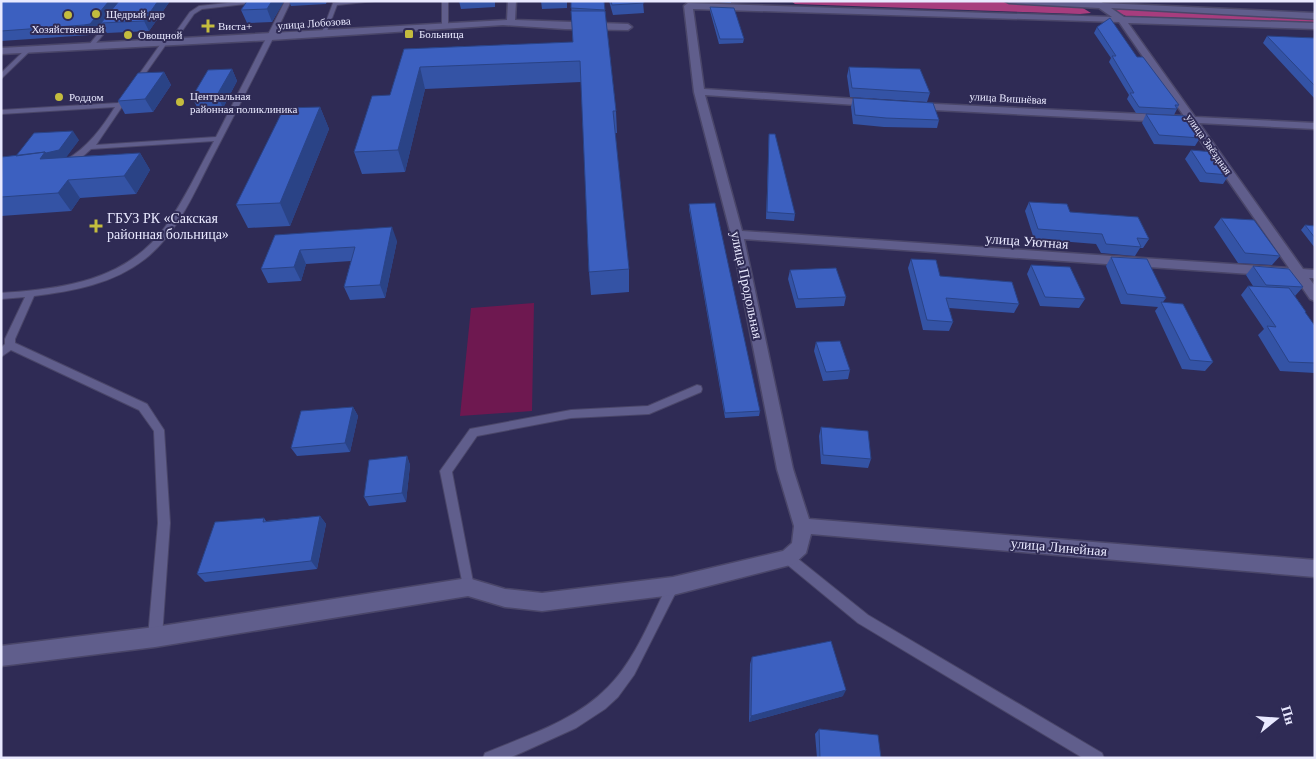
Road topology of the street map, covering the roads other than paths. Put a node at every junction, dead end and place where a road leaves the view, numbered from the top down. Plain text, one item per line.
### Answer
1 (128, 1) edge
2 (267, 1) edge
3 (288, 1) edge
4 (372, 1) edge
5 (445, 1) edge
6 (512, 1) edge
7 (1009, 1) edge
8 (1097, 4) edge
9 (1315, 16) edge
10 (1121, 19) junction
11 (515, 22) junction
12 (445, 26) junction
13 (1315, 26) edge
14 (628, 27) dead end
15 (323, 34) junction
16 (271, 38) junction
17 (168, 43) junction
18 (90, 47) junction
19 (28, 50) junction
20 (1, 51) edge
21 (1, 77) edge
22 (699, 92) junction
23 (887, 104) edge
24 (120, 105) junction
25 (907, 105) edge
26 (1, 112) edge
27 (1192, 120) junction
28 (1315, 126) edge
29 (219, 139) junction
30 (91, 147) junction
31 (61, 165) edge
32 (737, 235) junction
33 (1298, 273) junction
34 (1315, 274) edge
35 (31, 294) junction
36 (1, 296) edge
37 (1315, 296) edge
38 (10, 345) junction
39 (1, 354) edge
40 (697, 389) dead end
41 (803, 526) junction
42 (788, 558) junction
43 (1315, 569) edge
44 (673, 586) junction
45 (468, 587) junction
46 (155, 637) junction
47 (1, 656) edge
48 (490, 758) edge
49 (1097, 758) edge

1 - 18 lane
2 - 17 lane
3 - 16 lane
4 - 15 lane
5 - 12 lane
6 - 11 street
7 - 8 street
8 - 9 street
8 - 10 street, улица Звёздная
10 - 13 street
10 - 22 street, улица Продольная
10 - 27 street, улица Звёздная
11 - 12 street, улица Лобозова
11 - 14 street, улица Лобозова
12 - 15 street, улица Лобозова
15 - 16 street, улица Лобозова
16 - 17 street, улица Лобозова
16 - 29 lane
17 - 18 street, улица Лобозова
17 - 24 lane
18 - 19 street, улица Лобозова
19 - 20 street, улица Лобозова
19 - 21 lane
22 - 23 street
22 - 32 street, улица Продольная
24 - 26 lane
24 - 30 lane
25 - 27 street, улица Вишнёвая
27 - 28 street, улица Вишнёвая
27 - 33 street, улица Звёздная
29 - 30 lane
29 - 35 lane
30 - 31 lane
32 - 33 street, улица Уютная
32 - 41 street, улица Продольная
33 - 34 street, улица Уютная
33 - 37 street, улица Звёздная
35 - 36 lane
35 - 38 lane
38 - 39 lane
38 - 46 lane
40 - 45 lane
41 - 42 street
41 - 43 street, улица Линейная
42 - 44 street
42 - 49 lane
44 - 45 street
44 - 48 lane
45 - 46 street
46 - 47 street

